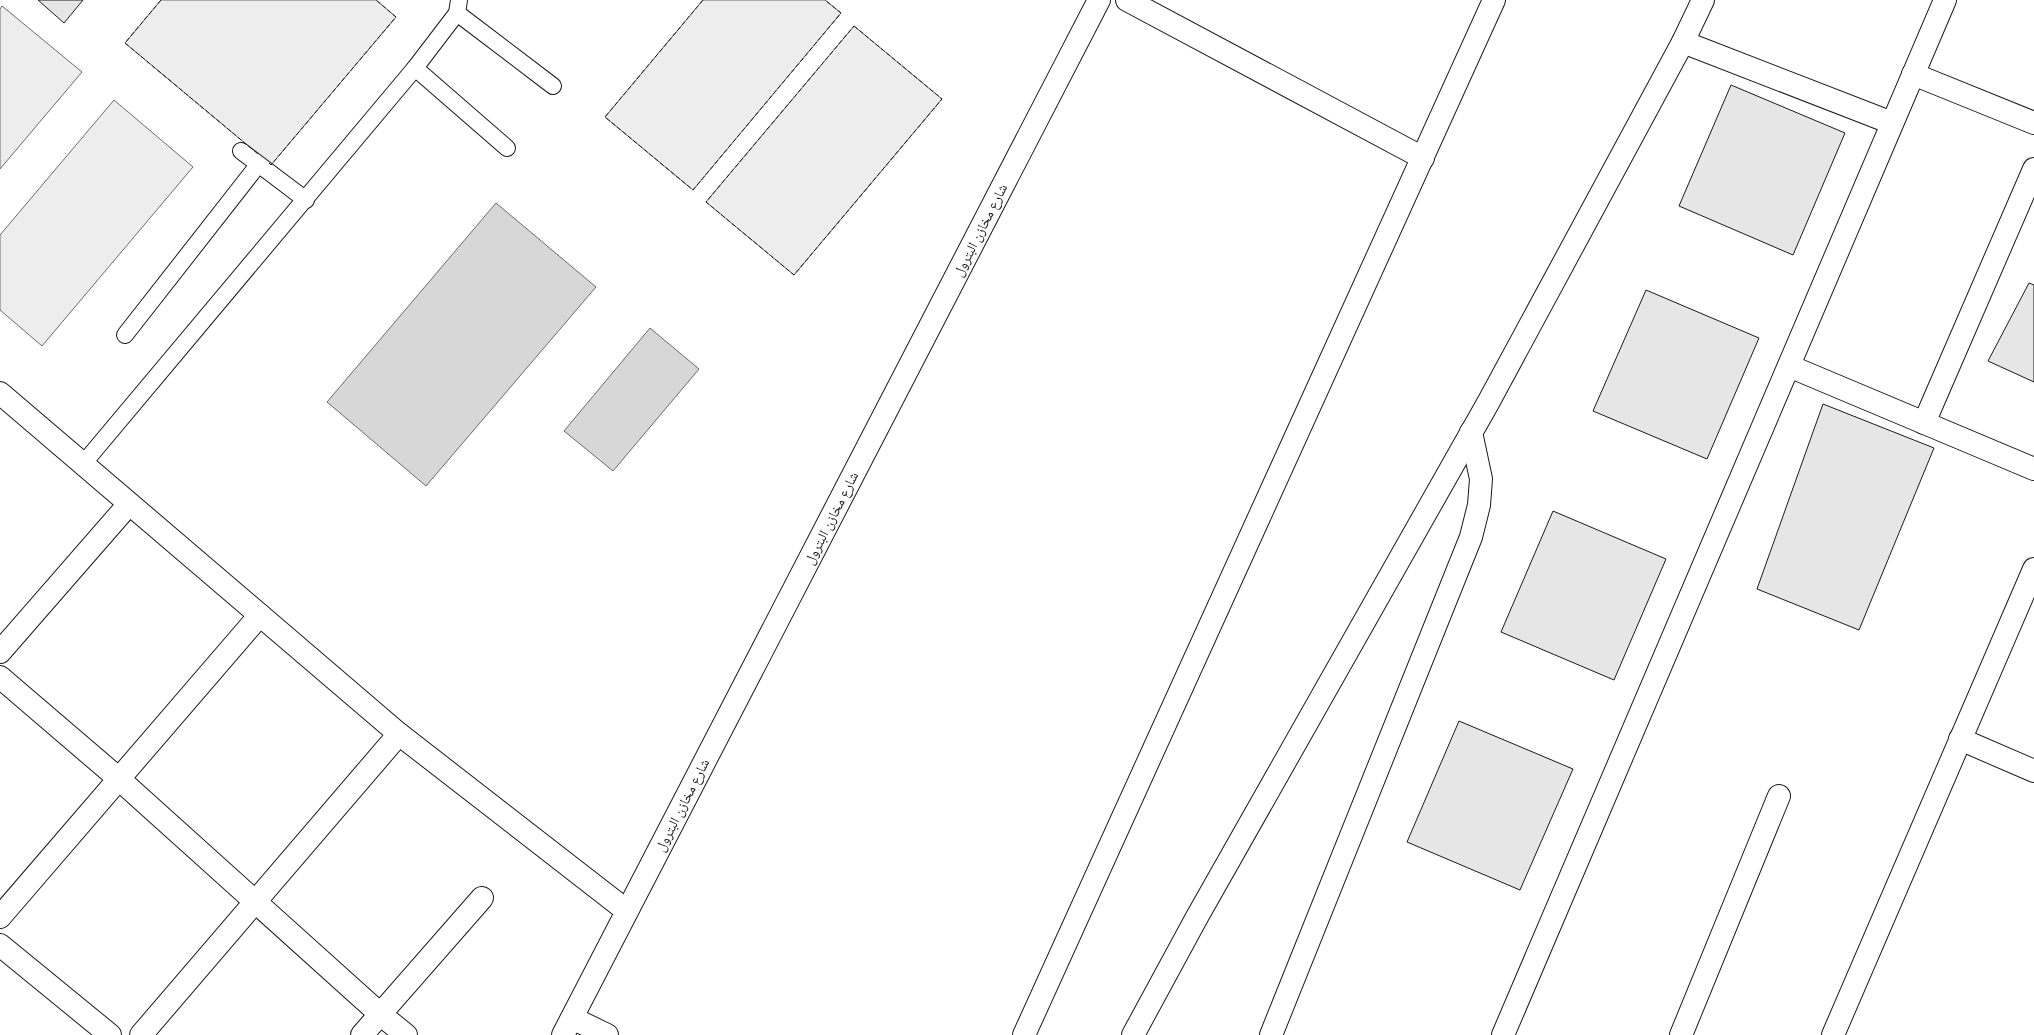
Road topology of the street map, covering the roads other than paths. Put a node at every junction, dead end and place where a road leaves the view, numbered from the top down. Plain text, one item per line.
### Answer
1 (1099, 0) edge
2 (1127, 0) edge
3 (1494, 0) edge
4 (1702, 0) edge
5 (1945, 0) edge
6 (458, 6) edge
7 (1683, 42) junction
8 (415, 68) junction
9 (1913, 74) junction
10 (553, 86) dead end
11 (1892, 123) junction
12 (2034, 123) edge
13 (507, 148) dead end
14 (241, 151) dead end
15 (1423, 158) junction
16 (258, 164) junction
17 (2034, 169) edge
18 (306, 200) junction
19 (125, 335) dead end
20 (1789, 366) junction
21 (0, 393) edge
22 (1924, 423) junction
23 (1471, 432) junction
24 (83, 464) junction
25 (2034, 469) edge
26 (129, 504) junction
27 (2034, 569) edge
28 (260, 615) junction
29 (0, 652) edge
30 (0, 677) edge
31 (399, 734) junction
32 (1960, 739) junction
33 (2034, 771) edge
34 (119, 779) junction
35 (1779, 796) dead end
36 (482, 898) dead end
37 (255, 902) junction
38 (627, 912) junction
39 (0, 917) edge
40 (0, 945) edge
41 (380, 1014) junction
42 (568, 1027) edge
43 (110, 1035) edge
44 (141, 1035) edge
45 (362, 1035) edge
46 (406, 1035) edge
47 (606, 1035) edge
48 (1024, 1035) edge
49 (1133, 1035) edge
50 (1271, 1035) edge
51 (1503, 1035) edge
52 (1681, 1035) edge
53 (1833, 1035) edge

1 - 38 street, شارع مخازن البترول
2 - 15 street
3 - 15 street
4 - 7 street
5 - 9 street
6 - 8 lane
6 - 10 lane
7 - 11 street
7 - 23 street
8 - 13 lane
8 - 18 lane
9 - 11 street
9 - 12 street
11 - 20 street
14 - 16 lane
15 - 48 street
16 - 18 lane
16 - 19 lane
17 - 22 street
18 - 24 lane
20 - 22 street
20 - 51 street
21 - 24 street
22 - 25 street
23 - 49 street
23 - 50 street
24 - 26 street
26 - 28 street
26 - 29 street
27 - 32 street
28 - 31 street
28 - 34 street
30 - 34 street
31 - 37 street
31 - 38 street
32 - 33 street
32 - 53 street
34 - 37 street
34 - 39 street
35 - 52 street
36 - 41 street
37 - 41 street
37 - 44 street
38 - 42 street, شارع مخازن البترول
40 - 43 street
41 - 45 street
41 - 46 street
42 - 47 street

